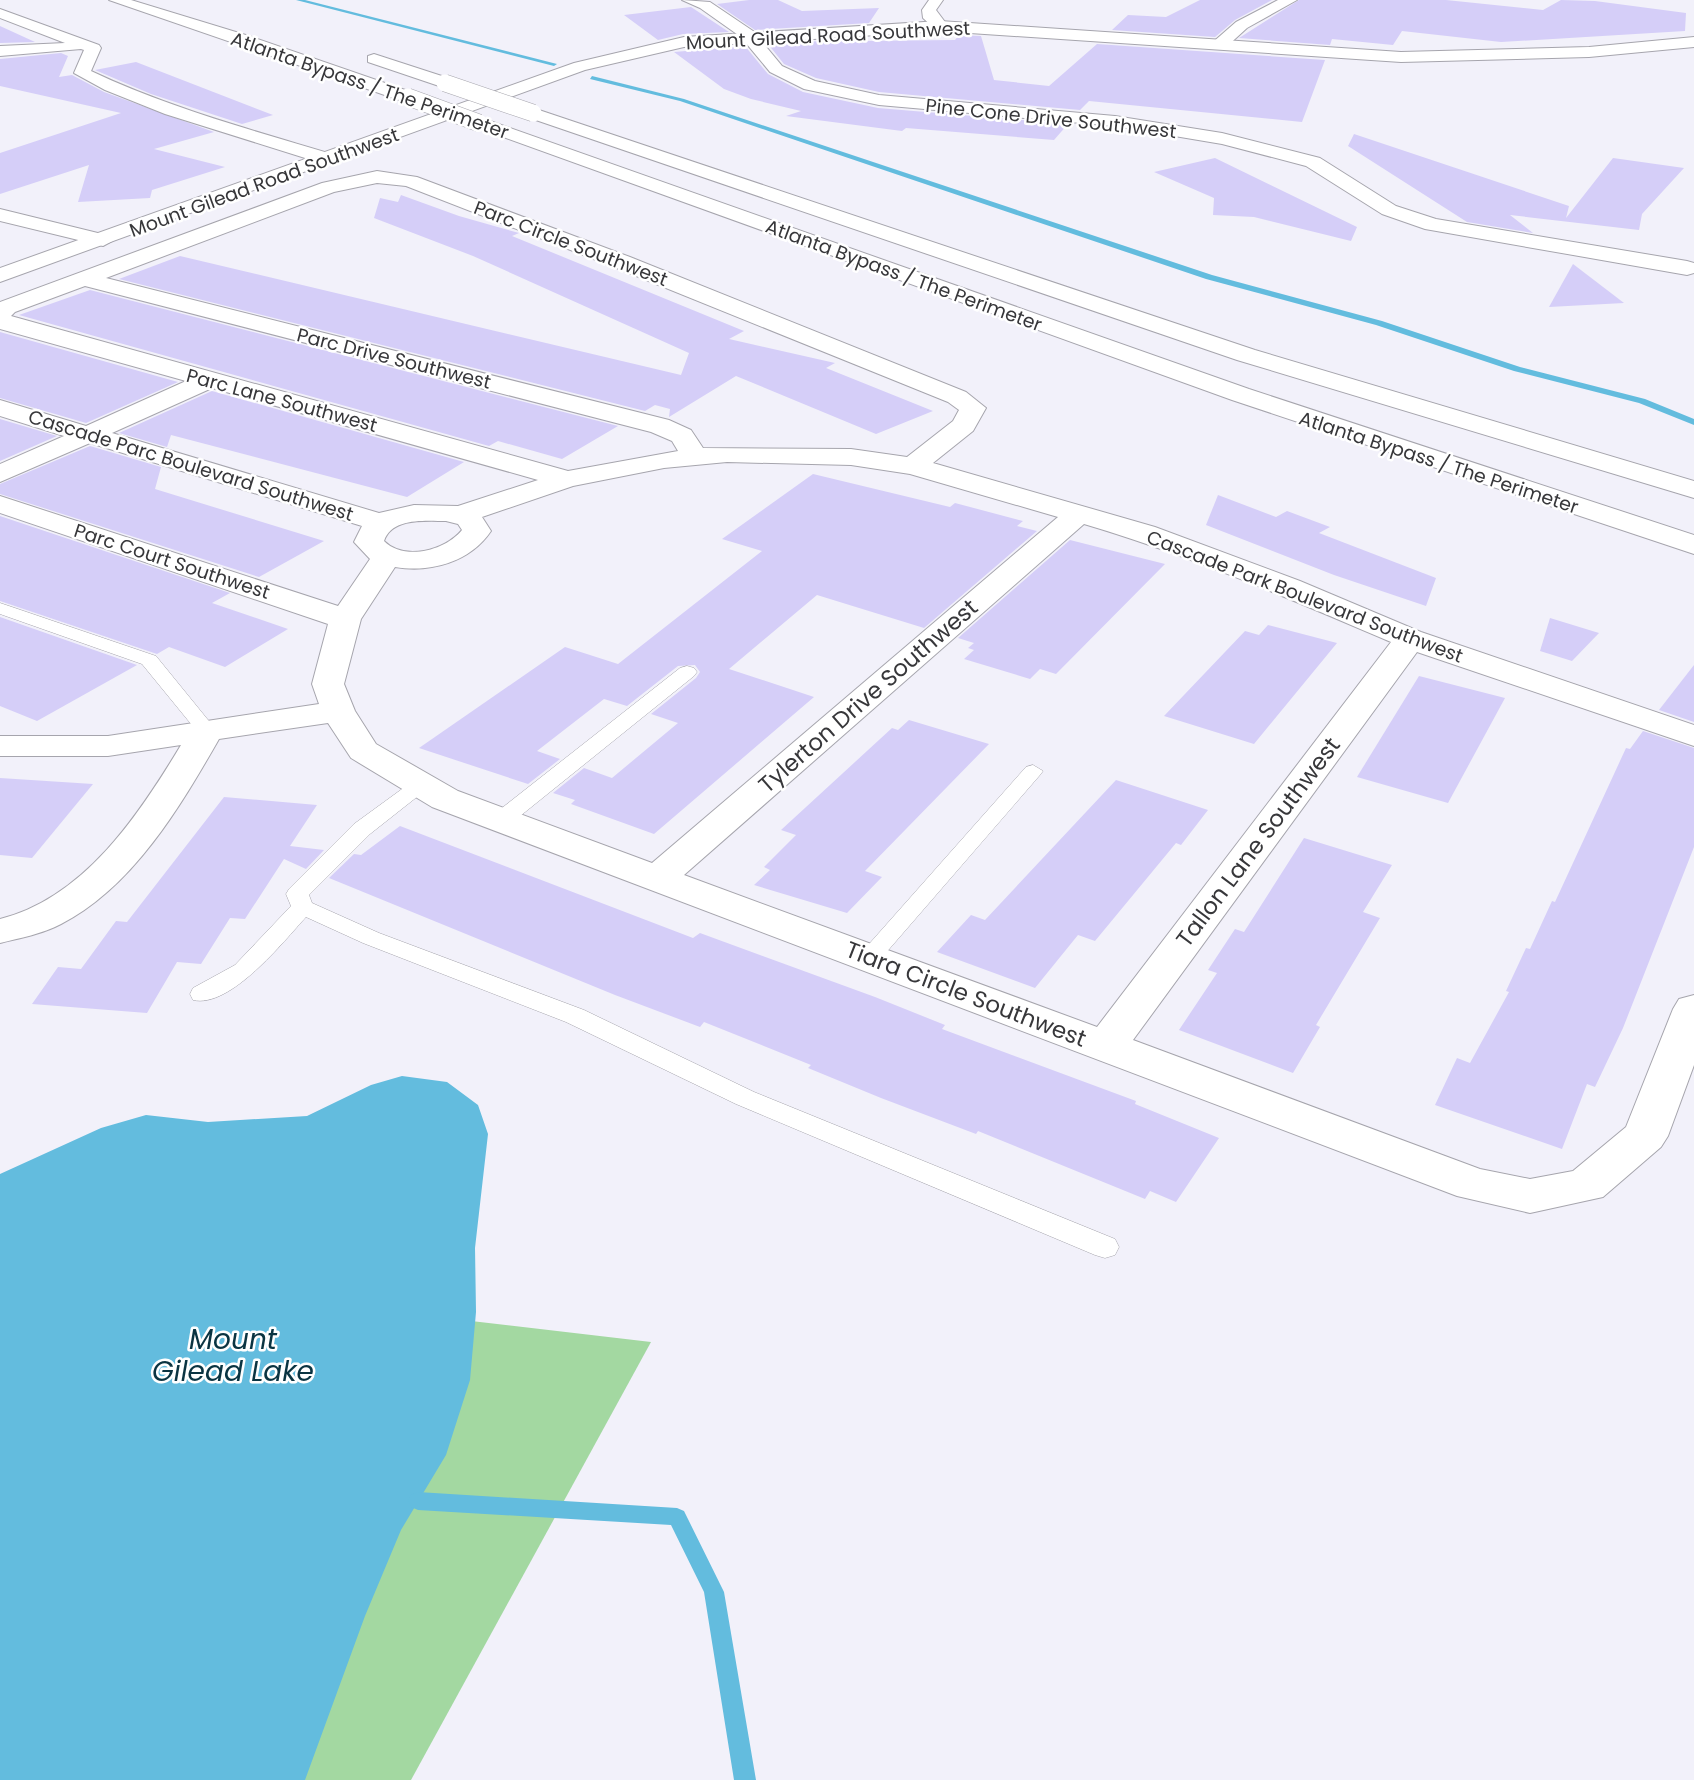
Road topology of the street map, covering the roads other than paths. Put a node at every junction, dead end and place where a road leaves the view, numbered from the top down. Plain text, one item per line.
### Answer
1 (116, 0) edge
2 (689, 0) edge
3 (936, 0) edge
4 (1290, 0) edge
5 (0, 13) edge
6 (940, 26) junction
7 (58, 34) junction
8 (749, 36) junction
9 (1694, 42) edge
10 (0, 43) edge
11 (1218, 46) junction
12 (89, 47) junction
13 (0, 51) edge
14 (363, 55) dead end
15 (328, 159) junction
16 (0, 215) edge
17 (103, 240) junction
18 (1692, 269) edge
19 (0, 275) edge
20 (80, 278) junction
21 (0, 316) edge
22 (209, 380) junction
23 (0, 408) edge
24 (89, 435) junction
25 (695, 457) junction
26 (913, 466) junction
27 (0, 474) edge
28 (567, 479) junction
29 (1694, 490) edge
30 (0, 504) edge
31 (1079, 514) junction
32 (460, 515) junction
33 (385, 539) junction
34 (1694, 545) edge
35 (0, 608) edge
36 (345, 619) junction
37 (1410, 639) junction
38 (687, 672) dead end
39 (338, 711) junction
40 (207, 731) junction
41 (1694, 736) edge
42 (0, 746) edge
43 (1033, 771) dead end
44 (420, 785) junction
45 (501, 820) junction
46 (658, 878) junction
47 (303, 907) junction
48 (0, 931) edge
49 (870, 957) junction
50 (202, 994) dead end
51 (1694, 1009) edge
52 (1105, 1046) junction
53 (1105, 1247) dead end

1 - 34 main road, Atlanta Bypass / The Perimeter, bridge
2 - 8 main road, Pine Cone Drive Southwest
3 - 6 main road
4 - 11 main road
5 - 7 main road
6 - 8 main road, Mount Gilead Road Southwest
6 - 11 main road, Mount Gilead Road Southwest
7 - 10 main road
7 - 12 main road
8 - 15 main road, Mount Gilead Road Southwest
8 - 18 main road, Pine Cone Drive Southwest
9 - 11 main road, Mount Gilead Road Southwest
12 - 13 main road
12 - 15 main road
14 - 29 main road, Atlanta Bypass / The Perimeter, bridge
15 - 17 main road, Mount Gilead Road Southwest
16 - 17 main road
17 - 19 main road, Mount Gilead Road Southwest
20 - 21 main road, Parc Lane Southwest
20 - 25 main road, Parc Drive Southwest
20 - 26 main road, Parc Circle Southwest
21 - 22 main road, Parc Lane Southwest
22 - 24 main road
22 - 28 main road, Parc Lane Southwest
23 - 24 main road, Cascade Parc Boulevard Southwest
24 - 27 main road
24 - 33 main road, Cascade Parc Boulevard Southwest
25 - 26 main road
25 - 28 main road
26 - 31 main road, Cascade Park Boulevard Southwest
28 - 32 main road
30 - 36 main road, Parc Court Southwest
31 - 37 main road, Cascade Park Boulevard Southwest
31 - 46 main road, Tylerton Drive Southwest
32 - 33 main road
32 - 33 main road, Cascade Parc Boulevard Southwest
33 - 36 main road, Tiara Circle Southwest
35 - 40 lane
36 - 39 main road, Tiara Circle Southwest
37 - 41 main road, Cascade Park Boulevard Southwest
37 - 52 main road, Tallon Lane Southwest
38 - 45 lane
39 - 40 main road
39 - 44 main road, Tiara Circle Southwest
40 - 42 main road
40 - 48 main road
43 - 49 lane
44 - 45 main road, Tiara Circle Southwest
44 - 47 lane
45 - 46 main road, Tiara Circle Southwest
46 - 49 main road, Tiara Circle Southwest
47 - 50 lane
47 - 53 lane
49 - 52 main road, Tiara Circle Southwest
51 - 52 main road, Tiara Circle Southwest

